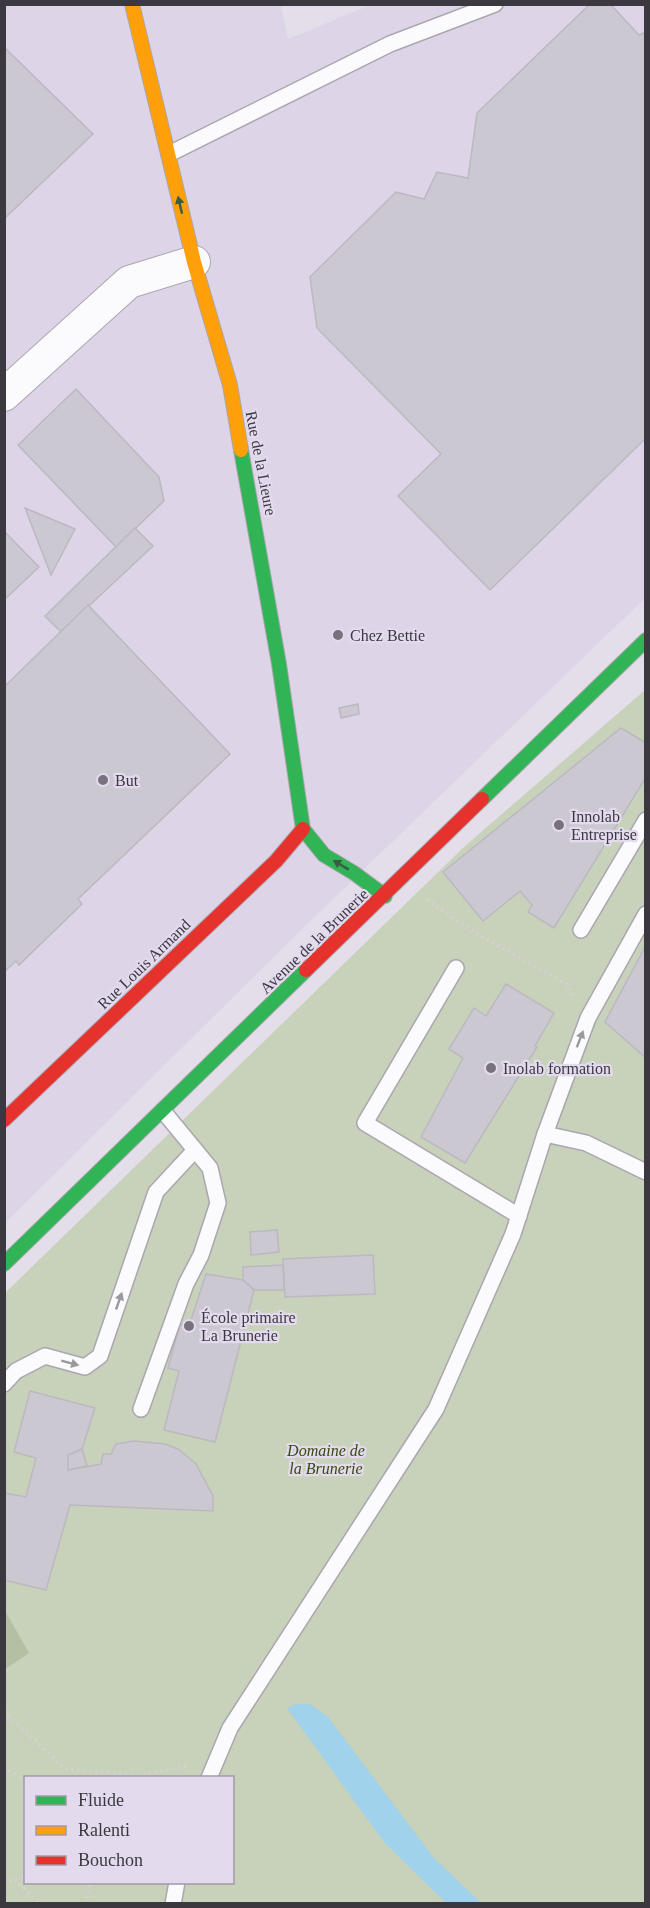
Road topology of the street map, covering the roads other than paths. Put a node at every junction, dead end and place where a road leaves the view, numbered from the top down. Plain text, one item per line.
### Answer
1 (132, 4) edge
2 (495, 4) edge
3 (169, 154) junction
4 (194, 262) junction
5 (4, 395) edge
6 (645, 640) edge
7 (645, 819) edge
8 (303, 829) junction
9 (385, 896) junction
10 (645, 914) edge
11 (581, 930) dead end
12 (456, 968) dead end
13 (162, 1111) junction
14 (4, 1120) edge
15 (545, 1134) junction
16 (195, 1150) junction
17 (645, 1172) edge
18 (519, 1216) junction
19 (4, 1264) edge
20 (4, 1384) edge
21 (141, 1409) dead end
22 (210, 1776) edge
23 (177, 1884) edge
24 (173, 1904) edge

1 - 3 street, Rue de la Lieure
2 - 3 lane
4 -> 3 street, Rue de la Lieure
4 - 5 street
4 - 8 street, Rue de la Lieure
6 - 9 street, Avenue de la Brunerie
7 - 11 lane
9 -> 8 street
8 - 14 street, Rue Louis Armand
9 - 13 street, Avenue de la Brunerie
15 -> 10 lane
12 - 18 lane
13 - 16 lane
13 - 19 street, Avenue de la Brunerie
15 - 17 lane
15 - 18 lane
20 -> 16 lane
16 - 21 lane
18 - 22 lane
23 - 24 lane

